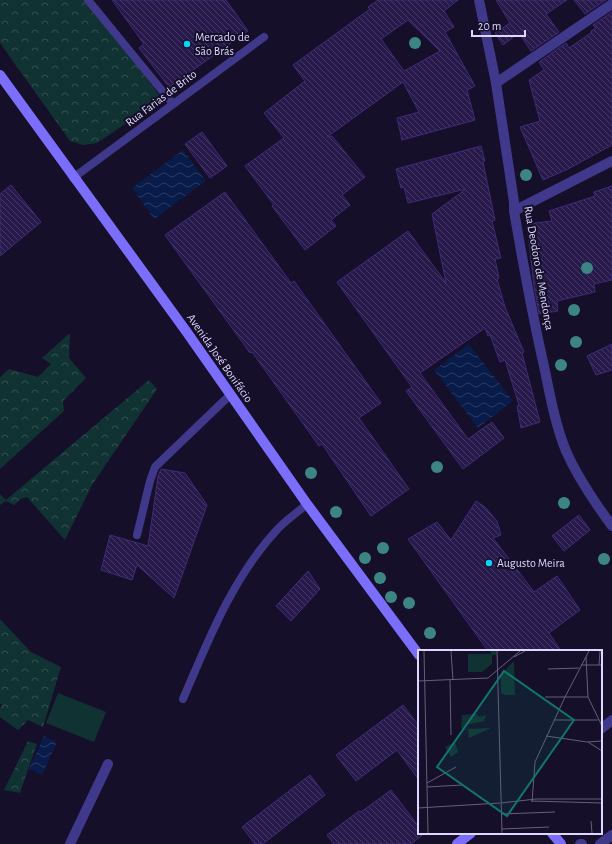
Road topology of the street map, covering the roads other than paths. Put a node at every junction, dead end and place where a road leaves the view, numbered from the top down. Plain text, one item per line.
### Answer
1 (88, 0) edge
2 (479, 0) edge
3 (612, 4) edge
4 (264, 36) dead end
5 (0, 75) edge
6 (496, 83) junction
7 (174, 104) junction
8 (612, 161) edge
9 (73, 178) junction
10 (514, 211) junction
11 (230, 395) junction
12 (307, 504) junction
13 (612, 526) edge
14 (138, 535) dead end
15 (418, 654) edge
16 (182, 699) dead end
17 (612, 720) edge
18 (602, 728) edge
19 (108, 764) dead end
20 (470, 834) edge
21 (553, 834) edge
22 (612, 834) edge
23 (70, 844) edge
24 (457, 844) edge
25 (561, 844) edge
26 (600, 844) edge

1 - 7 lane
2 - 6 street, Rua Deodoro de Mendonça
3 - 6 street
4 - 7 lane, Rua Farias de Brito
5 - 9 main road, Avenida José Bonifácio
6 - 10 street, Rua Deodoro de Mendonça
7 - 9 lane, Rua Farias de Brito
8 - 10 street
9 - 11 main road, Avenida José Bonifácio
10 - 13 street, Rua Deodoro de Mendonça
11 - 12 main road, Avenida José Bonifácio
11 - 14 lane
12 - 15 main road, Avenida José Bonifácio
12 - 16 lane
17 - 18 street
19 - 23 street
20 - 24 main road
21 - 25 main road
22 - 26 street

